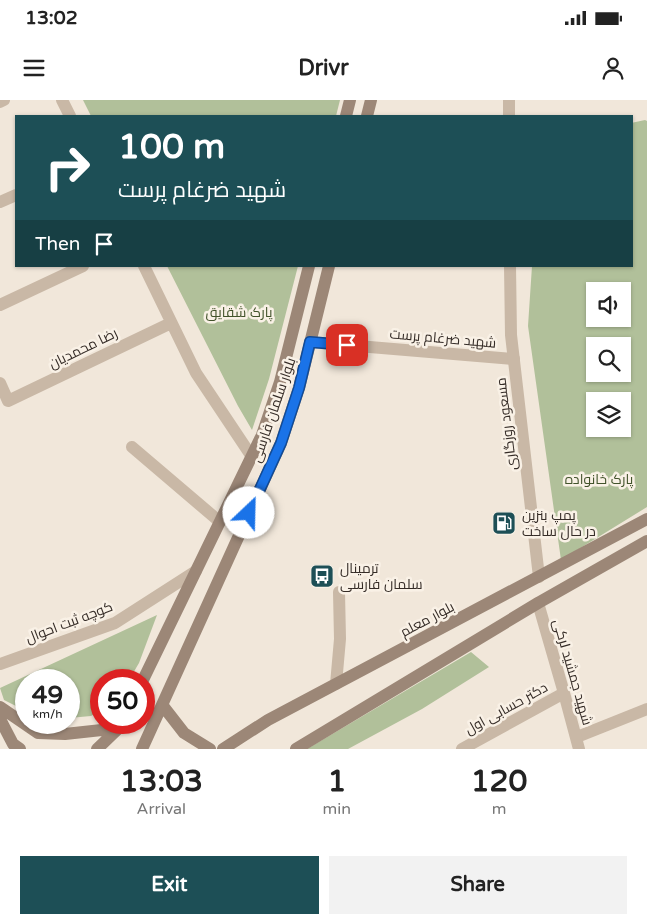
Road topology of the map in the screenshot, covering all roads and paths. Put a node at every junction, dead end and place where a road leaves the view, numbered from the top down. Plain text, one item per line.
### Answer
1 (4, 100) edge
2 (62, 100) edge
3 (350, 100) edge
4 (371, 100) edge
5 (509, 100) edge
6 (0, 102) edge
7 (70, 115) edge
8 (346, 115) edge
9 (367, 115) edge
10 (509, 115) edge
11 (15, 195) edge
12 (0, 202) edge
13 (80, 267) edge
14 (144, 267) edge
15 (309, 267) edge
16 (329, 267) edge
17 (510, 267) edge
18 (0, 305) edge
19 (171, 323) junction
20 (310, 342) junction
21 (514, 359) junction
22 (0, 383) edge
23 (132, 447) dead end
24 (252, 457) junction
25 (647, 519) edge
26 (220, 522) junction
27 (647, 541) edge
28 (196, 571) junction
29 (539, 577) junction
30 (339, 592) dead end
31 (538, 604) junction
32 (0, 664) edge
33 (148, 669) edge
34 (336, 684) junction
35 (564, 693) junction
36 (163, 706) junction
37 (0, 707) edge
38 (647, 709) edge
39 (0, 720) edge
40 (90, 730) edge
41 (112, 734) edge
42 (578, 743) edge
43 (227, 746) edge
44 (14, 747) edge
45 (97, 749) edge
46 (142, 749) edge
47 (210, 749) edge
48 (216, 749) edge
49 (296, 749) edge
50 (462, 749) edge

1 - 6 street
2 - 7 street
3 - 8 main road
4 - 9 main road
5 - 10 street
11 - 12 street
13 - 18 street
14 - 19 street
15 - 24 main road, بلوار سلمان فارسی
16 - 20 main road, بلوار سلمان فارسی
17 - 21 street, مسعود روزگاری
19 - 22 street, رضا محمدیان
19 - 24 street
20 - 21 street, شهید ضرغام پرست
20 - 36 main road, بلوار سلمان فارسی
21 - 29 street, مسعود روزگاری
23 - 26 street
24 - 26 main road, بلوار سلمان فارسی
25 - 29 main road, بلوار معلم
26 - 28 main road, بلوار سلمان فارسی
27 - 31 main road
28 - 32 street, کوچه ثبت احوال
28 - 33 main road, بلوار سلمان فارسی
29 - 34 main road, بلوار معلم
30 - 34 street
31 - 35 street, شهید جمشید لرکی
31 - 49 main road
34 - 43 main road, بلوار معلم
35 - 42 street, شهید جمشید لرکی
35 - 50 street, دکتر حسابی اول
36 - 46 main road, بلوار سلمان فارسی
36 - 47 main road
37 - 40 main road
38 - 42 street
39 - 44 main road
41 - 45 main road
43 - 48 main road, بلوار معلم

